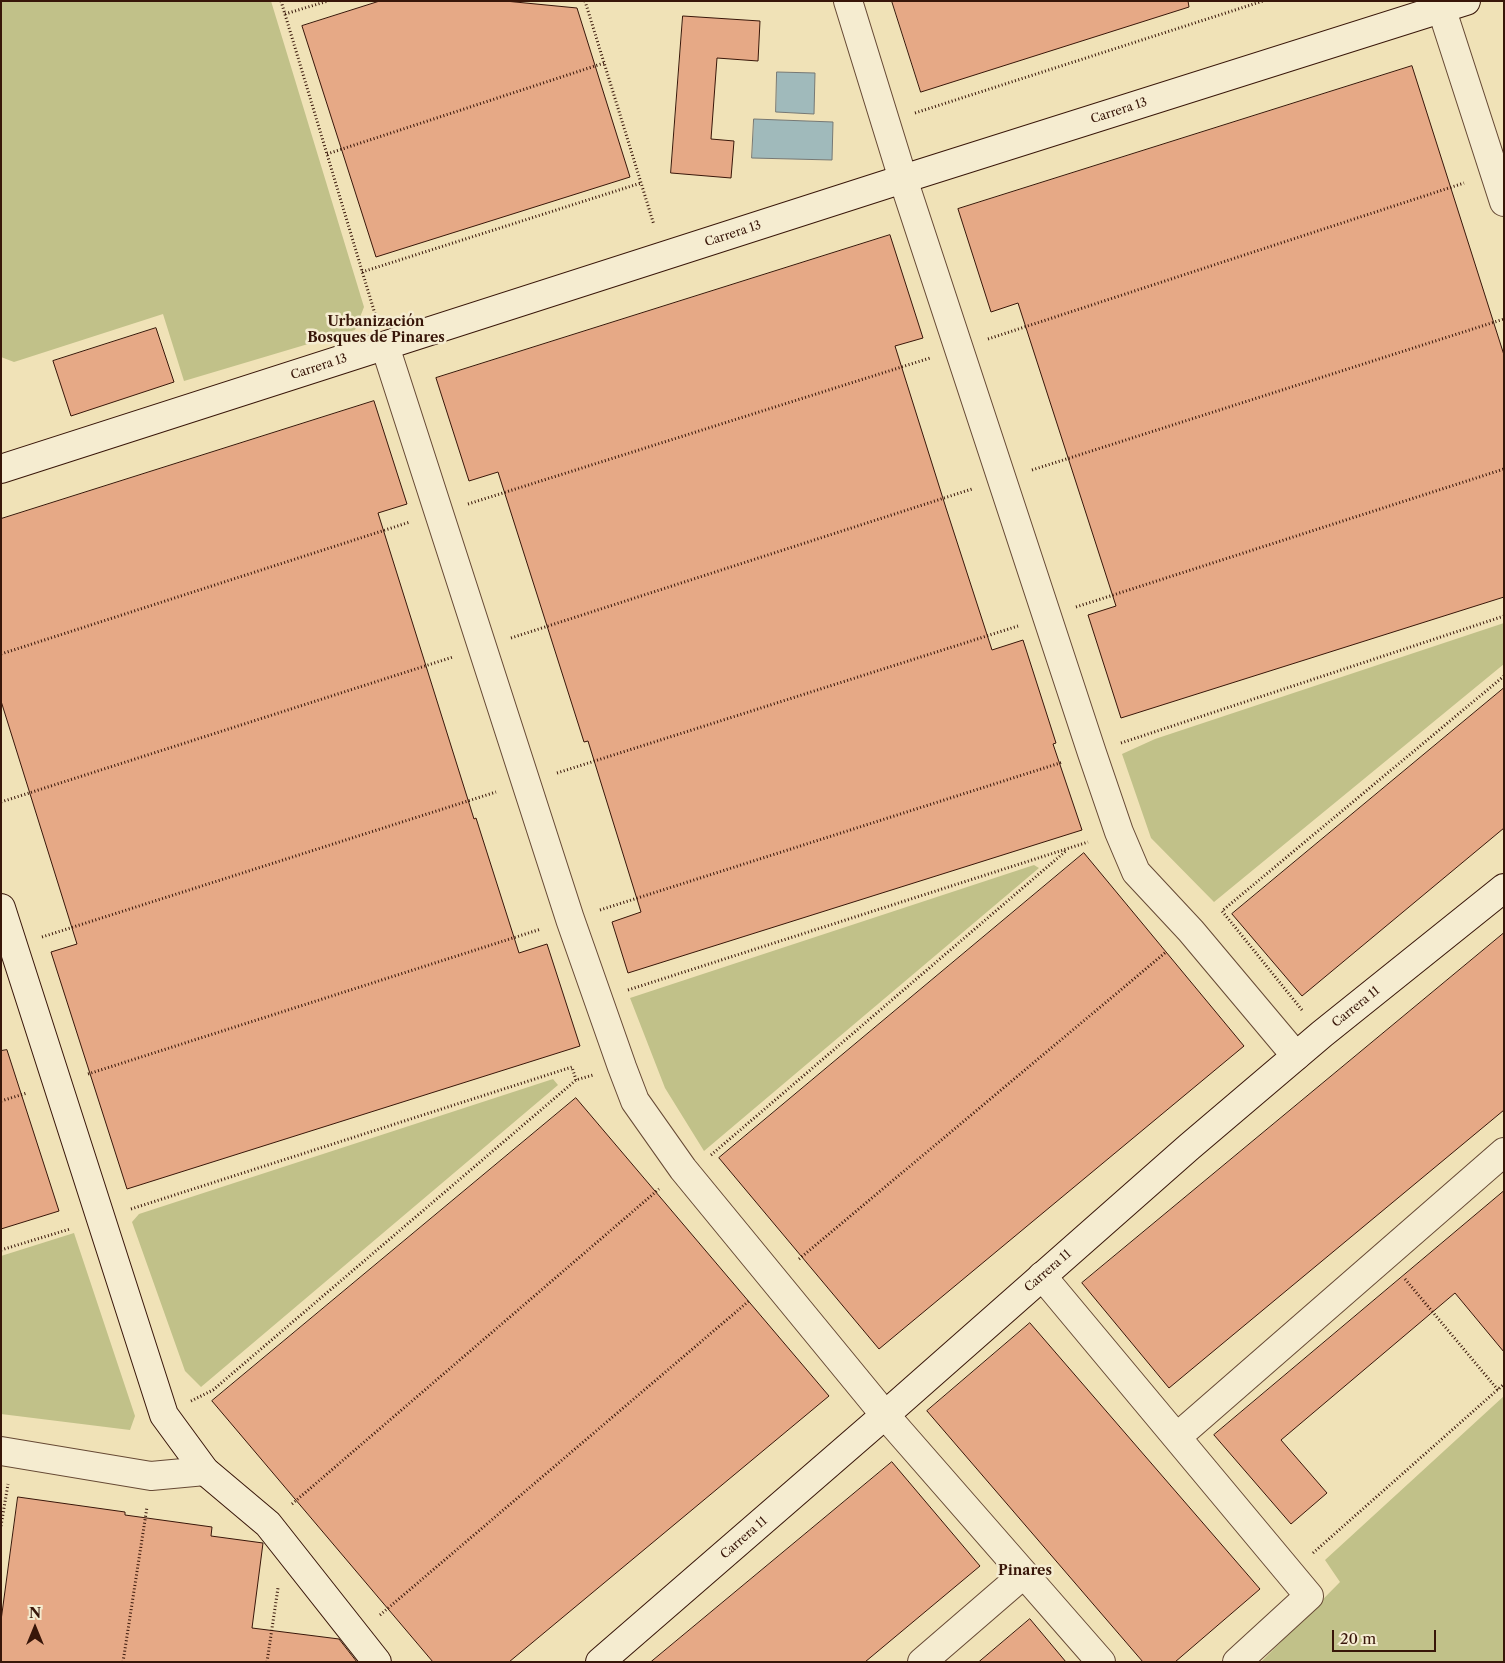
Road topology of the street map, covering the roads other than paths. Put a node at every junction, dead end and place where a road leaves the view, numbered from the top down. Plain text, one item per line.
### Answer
1 (848, 1) edge
2 (1449, 4) edge
3 (903, 179) junction
4 (1504, 202) edge
5 (385, 346) junction
6 (1, 469) edge
7 (1504, 888) edge
8 (1, 908) edge
9 (1296, 1056) junction
10 (1504, 1152) edge
11 (1042, 1276) junction
12 (886, 1415) junction
13 (1177, 1437) junction
14 (7, 1452) edge
15 (205, 1472) junction
16 (1024, 1574) junction
17 (377, 1662) edge
18 (600, 1662) edge
19 (922, 1662) edge
20 (1101, 1662) edge
21 (1237, 1662) edge

1 - 3 street
2 - 3 street, Carrera 13
2 - 4 street
3 - 5 street, Carrera 13
3 - 9 street
5 - 6 street, Carrera 13
5 - 12 street
7 - 9 street, Carrera 11
8 - 15 street
9 - 11 street, Carrera 11
10 - 13 street
11 - 12 street, Carrera 11
11 - 13 street
12 - 16 street
12 - 18 street, Carrera 11
13 - 21 street
14 - 15 street
15 - 17 street
16 - 19 street
16 - 20 street

